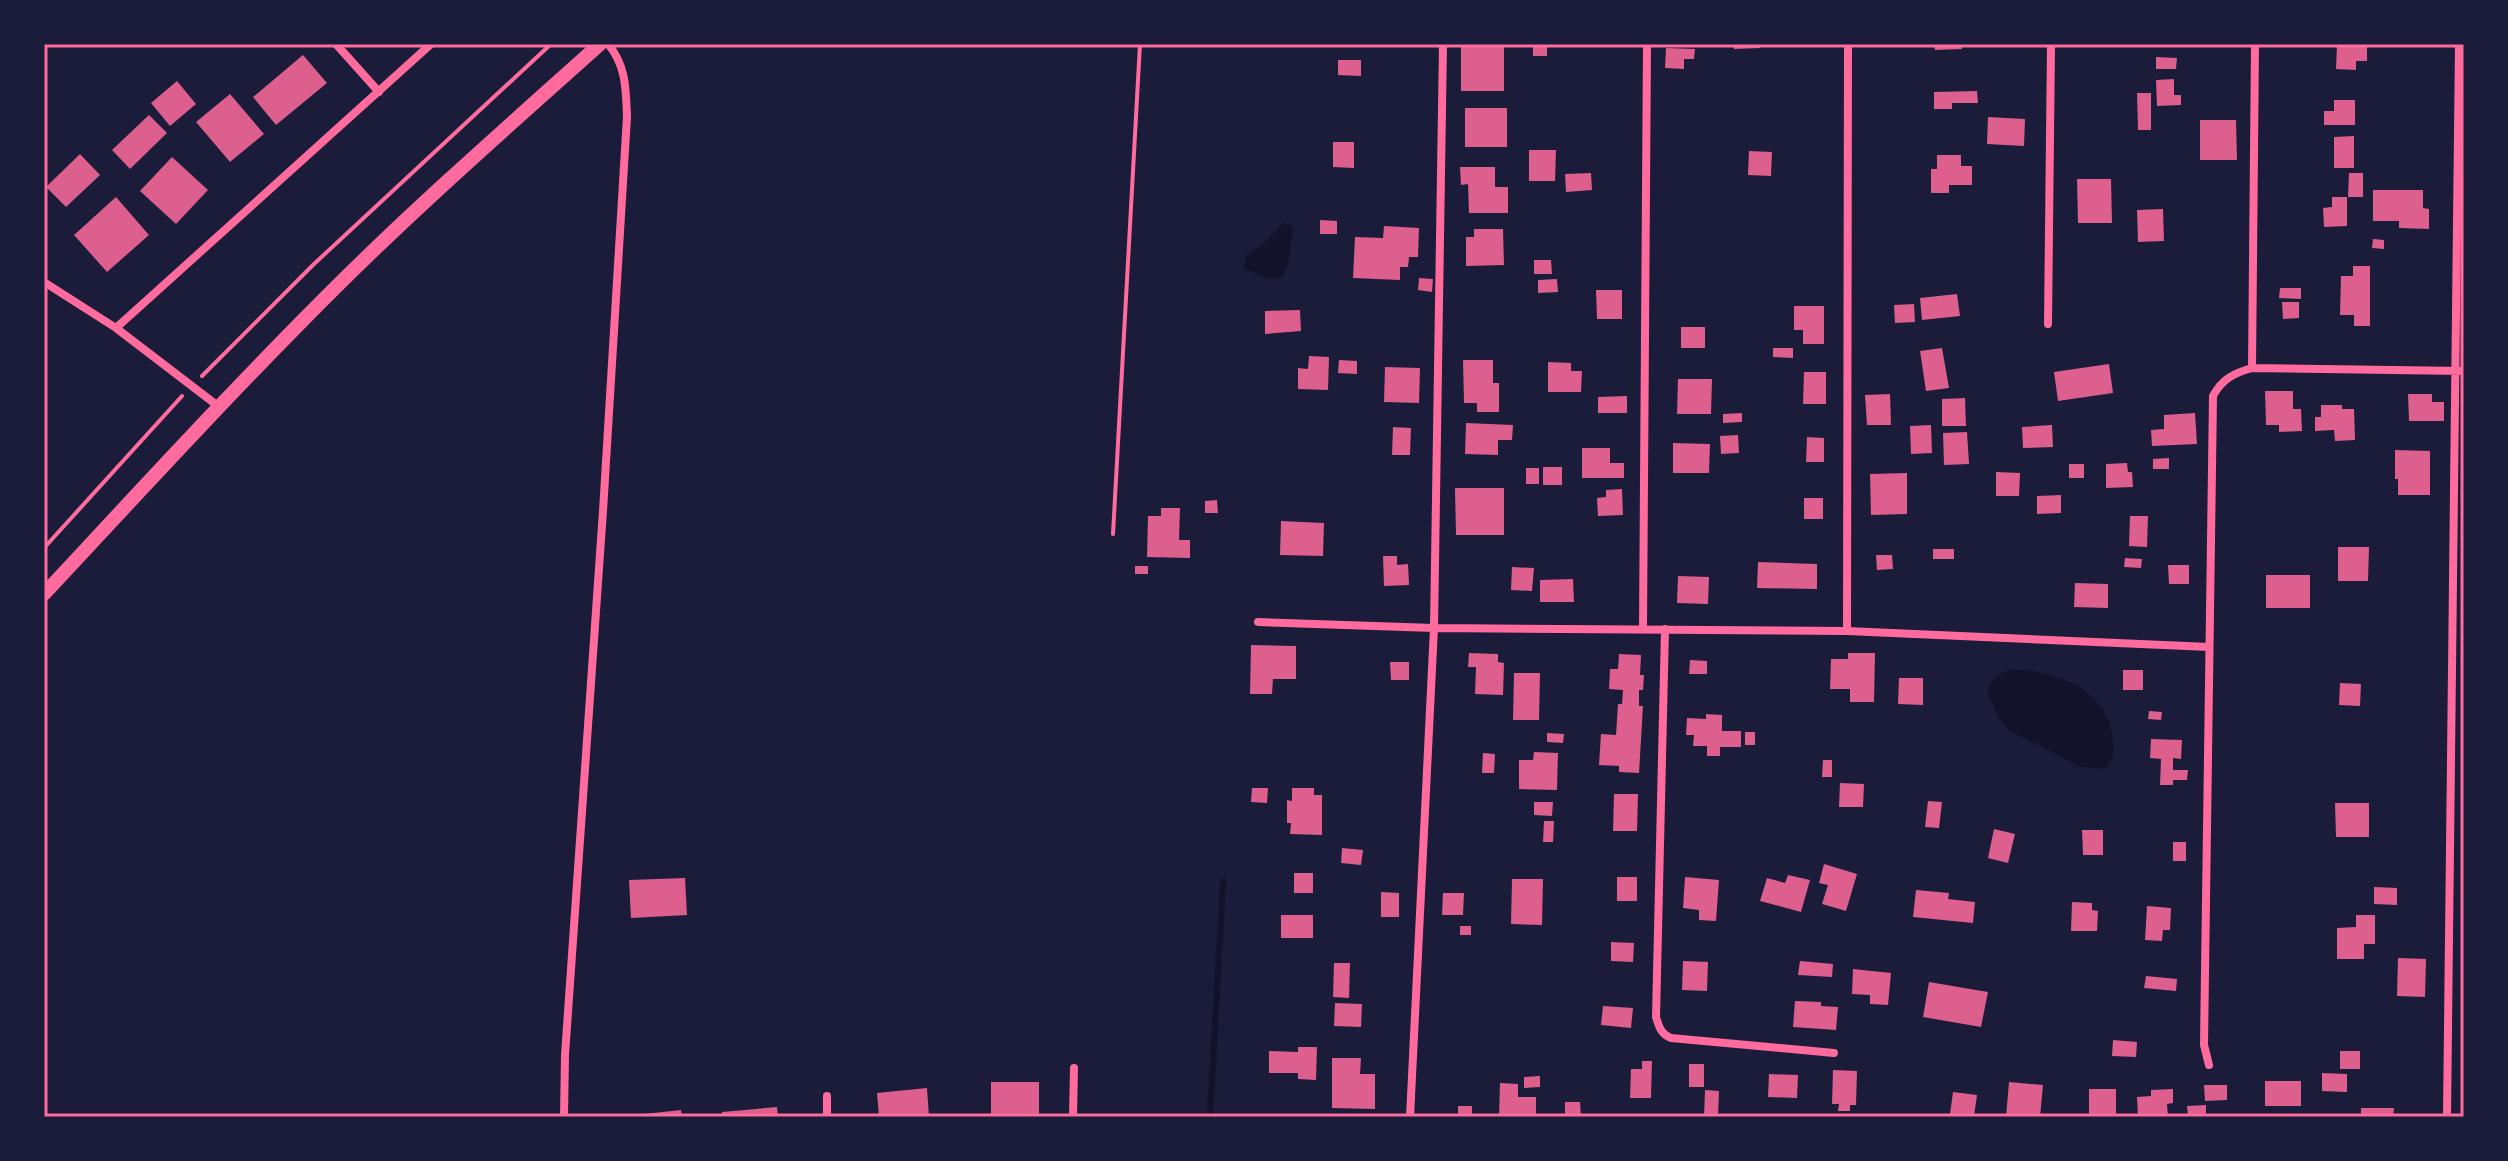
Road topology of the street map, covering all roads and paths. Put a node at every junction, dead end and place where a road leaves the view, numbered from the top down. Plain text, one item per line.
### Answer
1 (336, 44) edge
2 (431, 44) edge
3 (551, 44) edge
4 (600, 44) edge
5 (608, 44) edge
6 (1140, 44) edge
7 (1443, 44) edge
8 (1647, 44) edge
9 (1848, 44) edge
10 (2051, 44) edge
11 (2255, 44) edge
12 (2459, 44) edge
13 (379, 92) junction
14 (44, 282) edge
15 (2048, 324) dead end
16 (116, 328) junction
17 (2252, 368) junction
18 (2460, 371) edge
19 (191, 386) junction
20 (218, 406) junction
21 (1113, 534) dead end
22 (44, 548) edge
23 (44, 594) edge
24 (1258, 622) dead end
25 (1434, 628) junction
26 (1643, 628) junction
27 (1665, 629) junction
28 (1847, 631) junction
29 (2209, 647) junction
30 (1834, 1053) dead end
31 (2209, 1065) dead end
32 (1074, 1068) dead end
33 (827, 1096) dead end
34 (564, 1117) edge
35 (827, 1117) edge
36 (1073, 1117) edge
37 (1410, 1117) edge
38 (2447, 1117) edge

1 - 13 street
2 - 13 street
3 - 19 path
4 - 20 main road
5 - 34 street
6 - 21 path
7 - 25 street
8 - 26 street
9 - 28 street
10 - 15 street
11 - 17 street
12 - 18 street
13 - 16 street
14 - 16 street
16 - 19 street
17 - 18 street
17 - 29 street
18 - 38 street
19 - 20 street
19 - 22 path
20 - 23 main road
24 - 25 street
25 - 26 street
25 - 37 street
26 - 27 street
27 - 28 street
27 - 30 street
28 - 29 street
29 - 31 street
32 - 36 street
33 - 35 street

